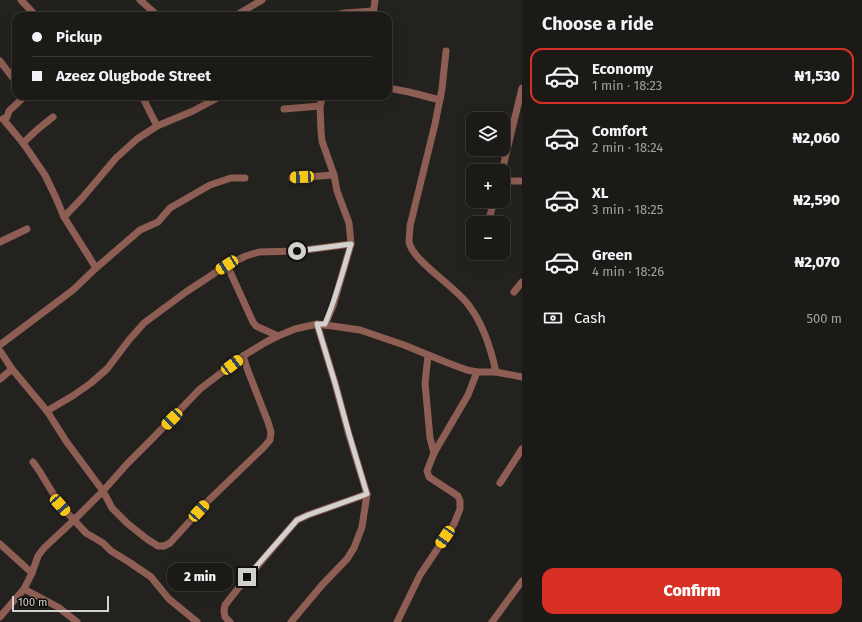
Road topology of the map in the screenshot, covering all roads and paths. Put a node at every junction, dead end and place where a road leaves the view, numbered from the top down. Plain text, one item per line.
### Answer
1 (21, 0) edge
2 (140, 0) edge
3 (262, 0) edge
4 (374, 0) edge
5 (31, 12) edge
6 (154, 12) edge
7 (242, 12) edge
8 (373, 12) edge
9 (446, 51) dead end
10 (0, 61) edge
11 (12, 77) edge
12 (522, 88) edge
13 (392, 89) edge
14 (21, 100) edge
15 (144, 100) edge
16 (214, 100) edge
17 (322, 100) edge
18 (440, 100) junction
19 (320, 106) junction
20 (284, 109) dead end
21 (53, 117) dead end
22 (2, 120) edge
23 (157, 126) junction
24 (23, 143) junction
25 (504, 164) edge
26 (334, 175) junction
27 (245, 178) dead end
28 (292, 178) dead end
29 (510, 181) edge
30 (522, 181) edge
31 (64, 217) junction
32 (27, 229) dead end
33 (0, 242) edge
34 (351, 244) junction
35 (227, 265) junction
36 (96, 268) junction
37 (522, 282) edge
38 (514, 292) dead end
39 (317, 324) junction
40 (325, 324) junction
41 (278, 336) junction
42 (0, 345) edge
43 (0, 351) edge
44 (243, 356) junction
45 (428, 356) junction
46 (12, 369) junction
47 (477, 372) junction
48 (496, 372) junction
49 (522, 377) edge
50 (0, 379) edge
51 (47, 411) junction
52 (522, 449) edge
53 (434, 453) junction
54 (33, 462) dead end
55 (500, 483) dead end
56 (103, 491) junction
57 (367, 494) junction
58 (74, 520) junction
59 (0, 544) edge
60 (32, 573) junction
61 (522, 581) edge
62 (24, 589) junction
63 (0, 618) edge
64 (77, 622) edge
65 (197, 622) edge
66 (230, 622) edge
67 (291, 622) edge
68 (397, 622) edge
69 (492, 622) edge

1 - 5 street
2 - 6 street
3 - 7 street
4 - 8 street
9 - 18 street
10 - 11 street
12 - 25 street
13 - 18 street
14 - 22 street
15 - 23 street
16 - 23 street
17 - 19 street
18 - 48 street
19 - 20 street
19 - 26 street
21 - 24 street
22 - 24 street
23 - 31 street
24 - 31 street
26 - 28 street
26 - 34 street
27 - 36 street
29 - 30 street
31 - 36 street
32 - 33 street
34 - 35 street
34 - 40 street
35 - 41 street
35 - 51 street
36 - 42 street
37 - 38 street
39 - 40 street
39 - 41 street
39 - 57 street
40 - 45 street
41 - 44 street
43 - 46 street
44 - 56 street
44 - 56 street
45 - 47 street
45 - 53 street
46 - 50 street
46 - 51 street
47 - 48 street
47 - 53 street
48 - 49 street
51 - 56 street
52 - 55 street
53 - 68 street
54 - 58 street
56 - 58 street
57 - 66 street
57 - 67 street
58 - 60 street
58 - 65 street
59 - 60 street
60 - 62 street
61 - 69 street
62 - 63 street
62 - 64 street

